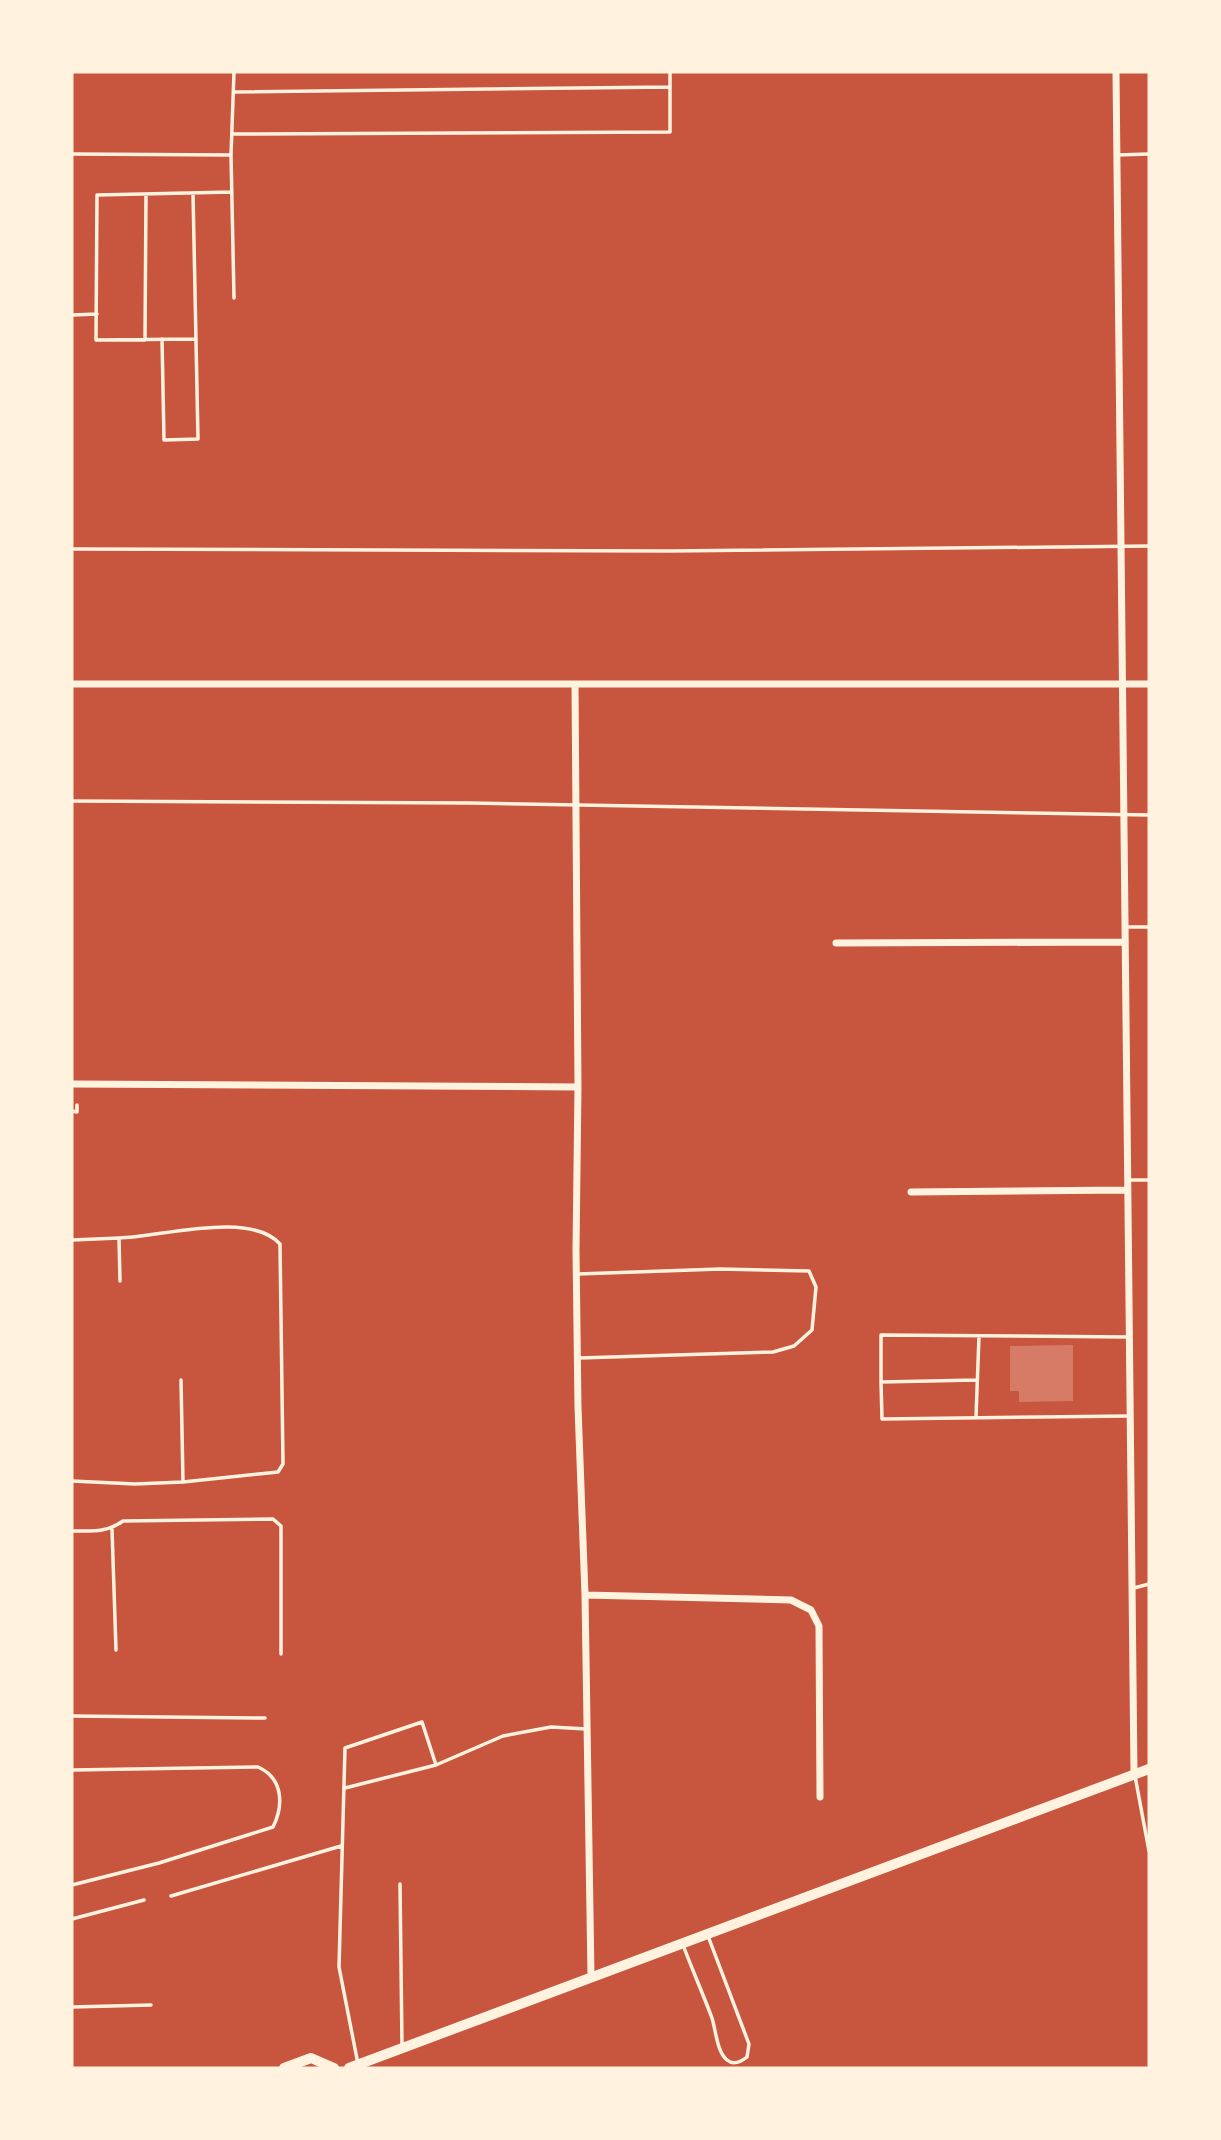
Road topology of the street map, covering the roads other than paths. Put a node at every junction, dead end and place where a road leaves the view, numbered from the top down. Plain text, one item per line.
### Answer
1 (234, 72) edge
2 (670, 72) edge
3 (1116, 72) edge
4 (670, 87) junction
5 (233, 92) junction
6 (232, 134) junction
7 (72, 154) edge
8 (231, 155) junction
9 (1117, 155) junction
10 (1149, 155) edge
11 (232, 192) junction
12 (193, 193) junction
13 (146, 194) junction
14 (234, 298) dead end
15 (97, 314) junction
16 (72, 315) edge
17 (162, 339) junction
18 (195, 339) junction
19 (145, 340) junction
20 (1149, 546) edge
21 (1122, 547) junction
22 (72, 550) edge
23 (72, 684) edge
24 (575, 684) junction
25 (1123, 684) junction
26 (1149, 684) edge
27 (72, 802) edge
28 (576, 806) junction
29 (1124, 816) junction
30 (1149, 816) edge
31 (1124, 927) junction
32 (1149, 927) edge
33 (1124, 942) junction
34 (836, 943) dead end
35 (72, 1084) edge
36 (578, 1087) junction
37 (1126, 1180) junction
38 (1149, 1180) edge
39 (1126, 1190) junction
40 (911, 1192) dead end
41 (119, 1238) junction
42 (72, 1240) edge
43 (576, 1274) junction
44 (120, 1281) dead end
45 (979, 1336) junction
46 (1128, 1337) junction
47 (577, 1358) junction
48 (181, 1380) dead end
49 (977, 1380) junction
50 (881, 1382) junction
51 (1129, 1416) junction
52 (976, 1417) junction
53 (72, 1482) edge
54 (183, 1482) junction
55 (112, 1529) junction
56 (72, 1531) edge
57 (1149, 1584) edge
58 (1132, 1588) junction
59 (585, 1595) junction
60 (117, 1650) dead end
61 (281, 1654) dead end
62 (72, 1716) edge
63 (265, 1718) dead end
64 (587, 1729) junction
65 (436, 1765) junction
66 (1149, 1769) edge
67 (72, 1770) edge
68 (1134, 1774) junction
69 (345, 1788) junction
70 (820, 1797) dead end
71 (341, 1846) junction
72 (1149, 1851) edge
73 (400, 1884) dead end
74 (72, 1885) edge
75 (171, 1896) dead end
76 (144, 1900) dead end
77 (72, 1919) edge
78 (707, 1933) junction
79 (682, 1943) junction
80 (591, 1977) junction
81 (151, 2005) dead end
82 (72, 2007) edge
83 (402, 2048) junction
84 (353, 2067) edge
85 (284, 2068) edge
86 (334, 2068) edge

1 - 5 lane
2 - 4 lane
3 - 9 street
4 - 5 lane
4 - 6 lane
5 - 6 lane
6 - 8 lane
7 - 8 lane
8 - 11 lane
9 - 10 lane
9 - 21 street
11 - 12 lane
11 - 14 lane
12 - 13 lane
12 - 18 lane
13 - 15 lane
13 - 19 lane
15 - 16 lane
15 - 19 lane
17 - 18 lane
17 - 18 lane
17 - 19 lane
20 - 21 lane
21 - 22 lane
21 - 25 street
23 - 24 street
24 - 25 street
24 - 28 street
25 - 26 street
25 - 29 street
27 - 28 lane
28 - 29 lane
28 - 36 street
29 - 30 lane
29 - 31 street
31 - 32 lane
31 - 33 street
33 - 34 street
33 - 37 street
35 - 36 street
36 - 43 street
37 - 38 lane
37 - 39 street
39 - 40 street
39 - 46 street
41 - 42 lane
41 - 44 lane
41 - 54 lane
43 - 47 street
43 - 47 lane
45 - 46 lane
45 - 49 lane
45 - 50 lane
46 - 51 street
47 - 59 street
48 - 54 lane
49 - 50 lane
49 - 52 lane
50 - 52 lane
51 - 52 lane
51 - 58 street
53 - 54 lane
55 - 56 lane
55 - 60 lane
55 - 61 lane
57 - 58 lane
58 - 68 street
59 - 64 street
59 - 70 street
62 - 63 lane
64 - 65 lane
64 - 80 street
65 - 69 lane
65 - 69 lane
66 - 68 main road
67 - 74 lane
68 - 72 lane
68 - 78 main road
69 - 71 lane
71 - 75 lane
71 - 84 lane
73 - 83 lane
76 - 77 lane
78 - 79 main road
78 - 79 lane
79 - 80 main road
80 - 83 main road
81 - 82 lane
83 - 84 main road
85 - 86 main road

